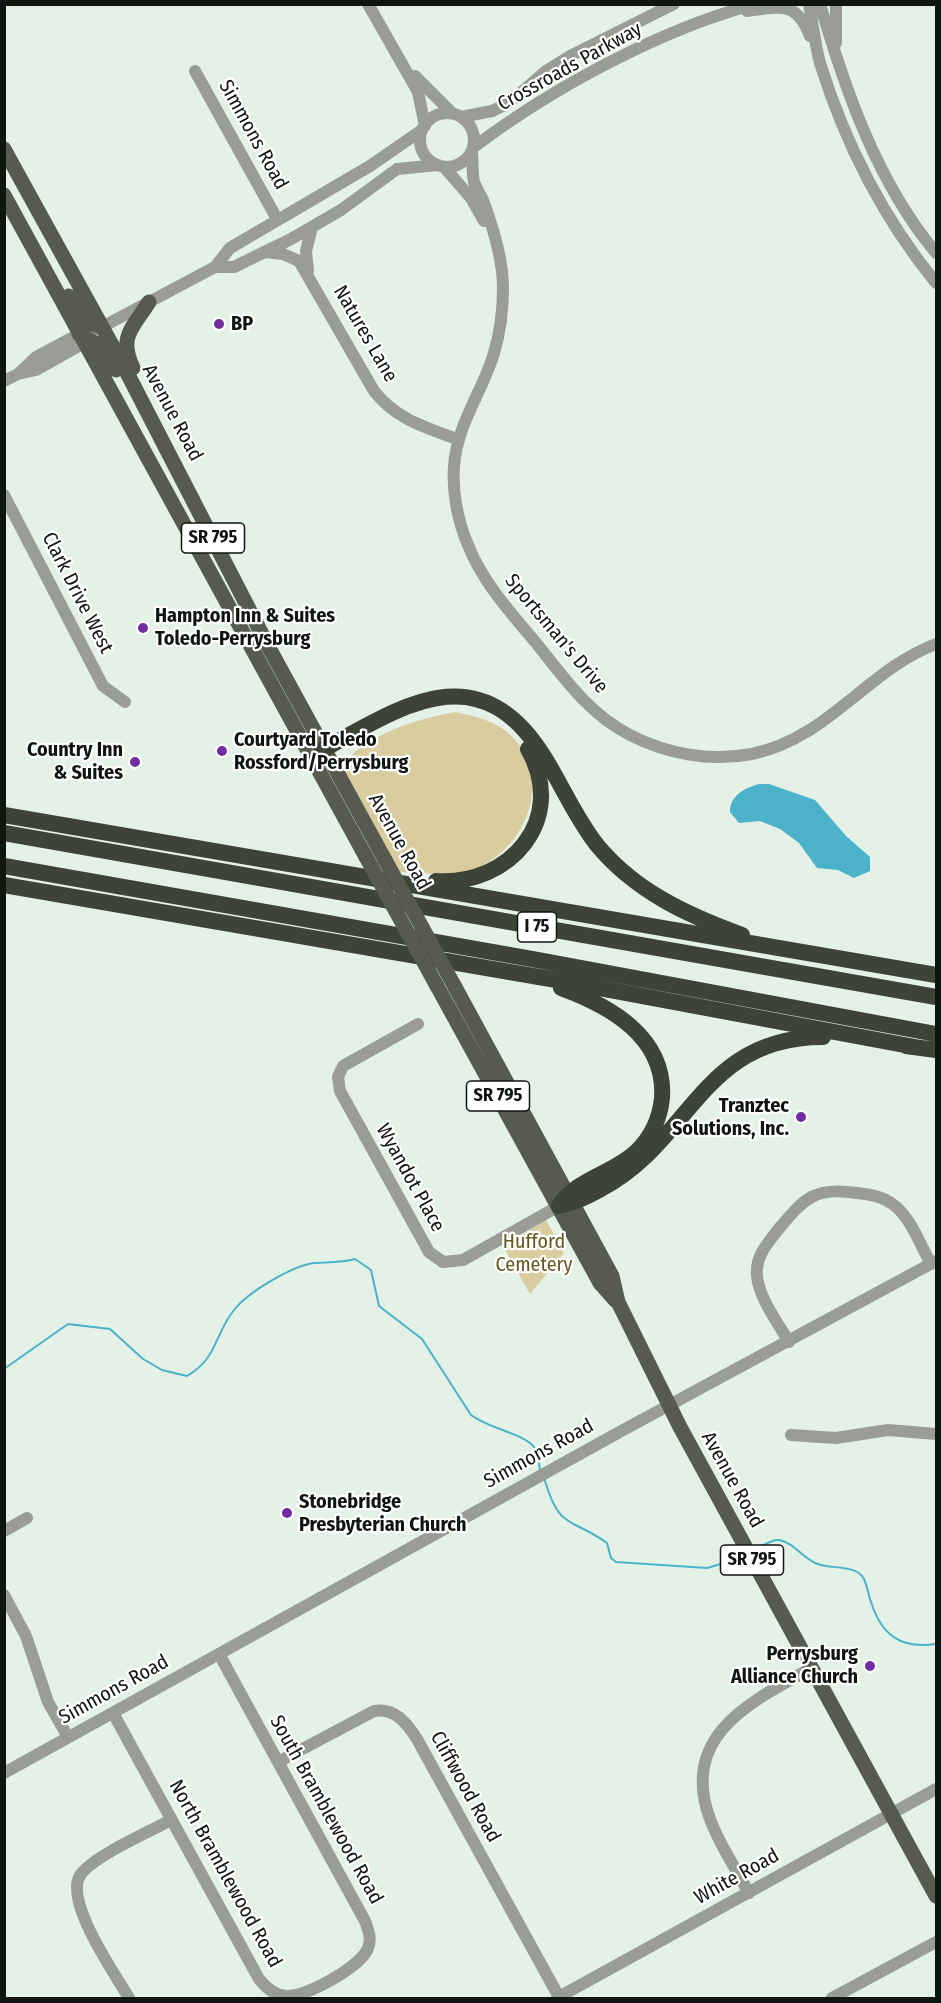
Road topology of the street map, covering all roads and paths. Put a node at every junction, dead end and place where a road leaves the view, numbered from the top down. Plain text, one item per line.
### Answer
1 (368, 4) edge
2 (674, 4) edge
3 (736, 4) edge
4 (756, 4) edge
5 (808, 4) edge
6 (820, 4) edge
7 (836, 4) edge
8 (722, 15) junction
9 (394, 52) junction
10 (836, 59) junction
11 (820, 61) junction
12 (195, 71) dead end
13 (457, 115) junction
14 (423, 128) junction
15 (4, 149) edge
16 (473, 150) junction
17 (441, 166) junction
18 (4, 195) edge
19 (277, 219) junction
20 (312, 227) junction
21 (26, 233) junction
22 (498, 249) junction
23 (265, 252) junction
24 (936, 253) edge
25 (215, 267) junction
26 (309, 275) junction
27 (936, 283) edge
28 (149, 302) junction
29 (90, 336) junction
30 (4, 381) edge
31 (457, 439) junction
32 (170, 453) junction
33 (4, 495) edge
34 (936, 644) edge
35 (125, 702) dead end
36 (322, 756) junction
37 (4, 815) edge
38 (4, 832) edge
39 (4, 867) edge
40 (342, 872) junction
41 (4, 885) edge
42 (794, 952) junction
43 (520, 975) junction
44 (936, 975) edge
45 (936, 997) edge
46 (418, 1024) dead end
47 (936, 1034) edge
48 (915, 1047) junction
49 (936, 1050) edge
50 (567, 1200) junction
51 (934, 1263) edge
52 (789, 1342) junction
53 (669, 1406) junction
54 (936, 1434) edge
55 (791, 1435) dead end
56 (27, 1518) dead end
57 (4, 1531) edge
58 (4, 1595) edge
59 (219, 1654) junction
60 (812, 1668) junction
61 (113, 1713) junction
62 (68, 1737) junction
63 (278, 1762) junction
64 (4, 1773) edge
65 (936, 1789) edge
66 (891, 1814) junction
67 (171, 1820) junction
68 (749, 1893) junction
69 (936, 1896) edge
70 (936, 1942) edge
71 (336, 1976) joint
72 (129, 1998) edge
73 (558, 1998) edge
74 (832, 1998) edge

1 - 9 street
2 - 13 street, Crossroads Parkway
3 - 8 street
4 - 8 street, Crossroads Parkway
5 - 11 street
6 - 10 street
7 - 10 street
8 - 11 street
8 - 16 street, Crossroads Parkway
9 - 13 street
9 - 14 street
10 - 24 street
11 - 27 street
12 - 19 street, Simmons Road
13 - 14 street
13 - 16 street
14 - 17 street
14 - 19 street
15 - 29 main road, Avenue Road / SR 795
16 - 17 street
16 - 22 street, Sportsman's Drive
17 - 20 street
17 - 22 street, Sportsman's Drive
18 - 21 main road, Avenue Road / SR 795
19 - 25 street
20 - 23 street
20 - 26 street, Natures Lane
21 - 29 main road, Avenue Road / SR 795
21 - 29 main road
22 - 31 street, Sportsman's Drive
23 - 25 street
23 - 26 street, Natures Lane
25 - 28 street
26 - 31 street, Natures Lane
28 - 29 street
28 - 32 main road
29 - 30 street
29 - 32 main road, Avenue Road / SR 795
29 - 36 main road, Avenue Road / SR 795
31 - 34 street, Sportsman's Drive
32 - 36 main road, Avenue Road / SR 795
33 - 35 street, Clark Drive West
36 - 40 highway
36 - 42 highway
36 - 50 main road, Avenue Road / SR 795, bridge
36 - 50 main road, Avenue Road / SR 795, bridge
37 - 40 highway
38 - 45 highway, I 75
39 - 47 highway, I 75
40 - 42 highway
41 - 43 highway
42 - 44 highway
43 - 48 highway
43 - 50 highway
46 - 50 street, Wyandot Place
48 - 49 highway
48 - 50 highway
50 - 53 main road, Avenue Road / SR 795
51 - 52 street, Simmons Road
51 - 52 street
52 - 53 street, Simmons Road
53 - 59 street, Simmons Road
53 - 60 main road, Avenue Road / SR 795
54 - 55 street
56 - 57 street
58 - 62 street
59 - 61 street, Simmons Road
59 - 63 street, South Bramblewood Road
60 - 66 main road, Avenue Road / SR 795
60 - 68 street
61 - 62 street, Simmons Road
61 - 67 street, North Bramblewood Road
62 - 64 street, Simmons Road
63 - 71 street, South Bramblewood Road
63 - 73 street, Cliffwood Road
65 - 66 street, White Road
66 - 68 street, White Road
66 - 69 main road, Avenue Road / SR 795
67 - 71 street, North Bramblewood Road
67 - 72 street
68 - 73 street, White Road
70 - 74 street

